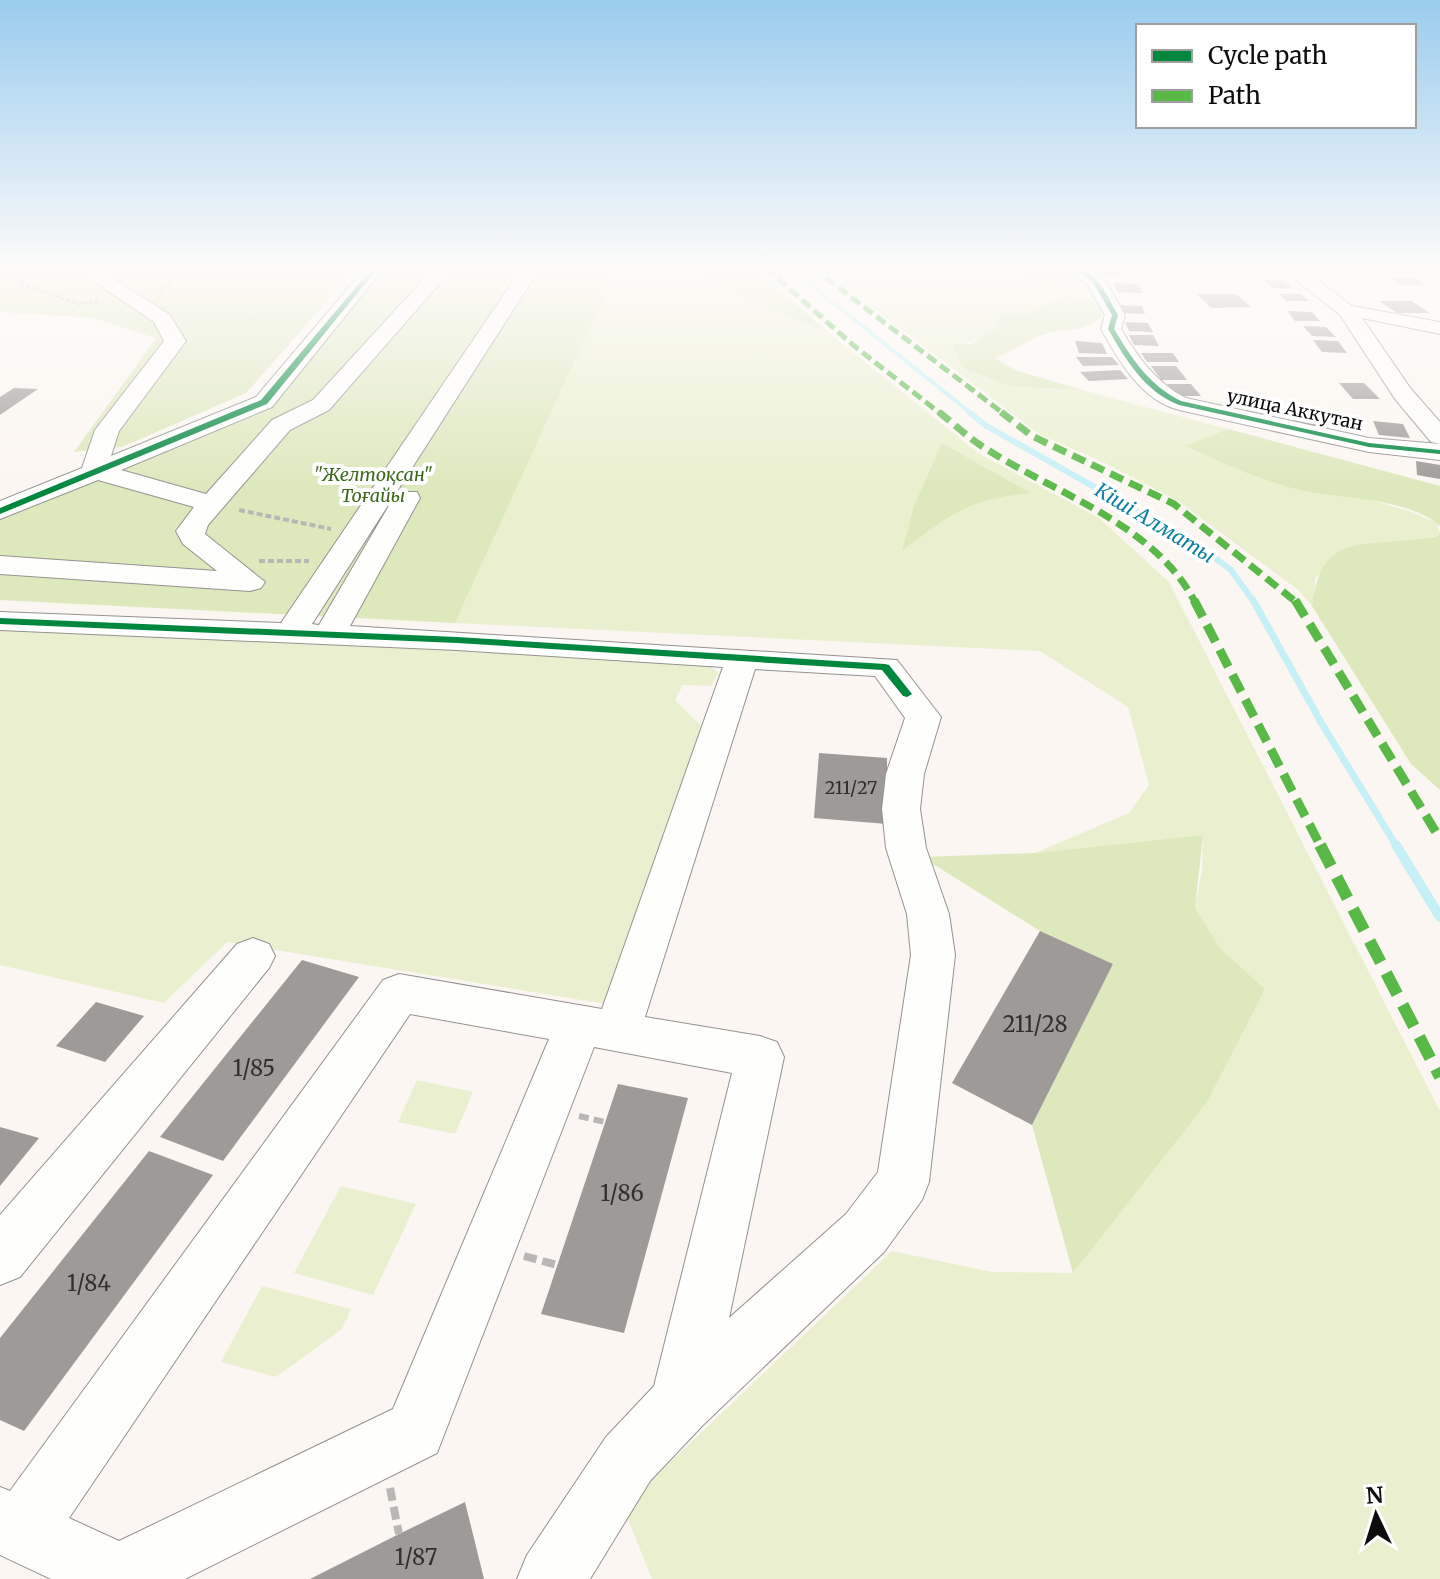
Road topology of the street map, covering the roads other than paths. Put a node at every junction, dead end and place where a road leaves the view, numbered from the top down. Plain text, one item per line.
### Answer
1 (174, 342) edge
2 (314, 342) edge
3 (378, 342) edge
4 (482, 342) edge
5 (509, 342) edge
6 (1118, 342) edge
7 (1368, 342) edge
8 (1440, 437) edge
9 (1440, 452) edge
10 (94, 471) junction
11 (213, 504) junction
12 (0, 511) edge
13 (0, 565) edge
14 (0, 591) edge
15 (220, 603) dead end
16 (0, 621) edge
17 (290, 633) junction
18 (329, 635) junction
19 (742, 659) junction
20 (253, 956) dead end
21 (598, 1028) junction
22 (0, 1257) edge
23 (681, 1403) junction
24 (10, 1526) edge
25 (551, 1579) edge

1 - 10 street
2 - 10 street
3 - 11 street
4 - 17 street
5 - 18 street
6 - 9 street, улица Аккутан
7 - 8 street
10 - 11 street
10 - 12 street
11 - 13 street
14 - 15 street
16 - 17 street
17 - 18 street
18 - 19 street
19 - 21 street
19 - 23 street
20 - 22 street
21 - 23 street
21 - 24 street
21 - 24 street
23 - 25 street

